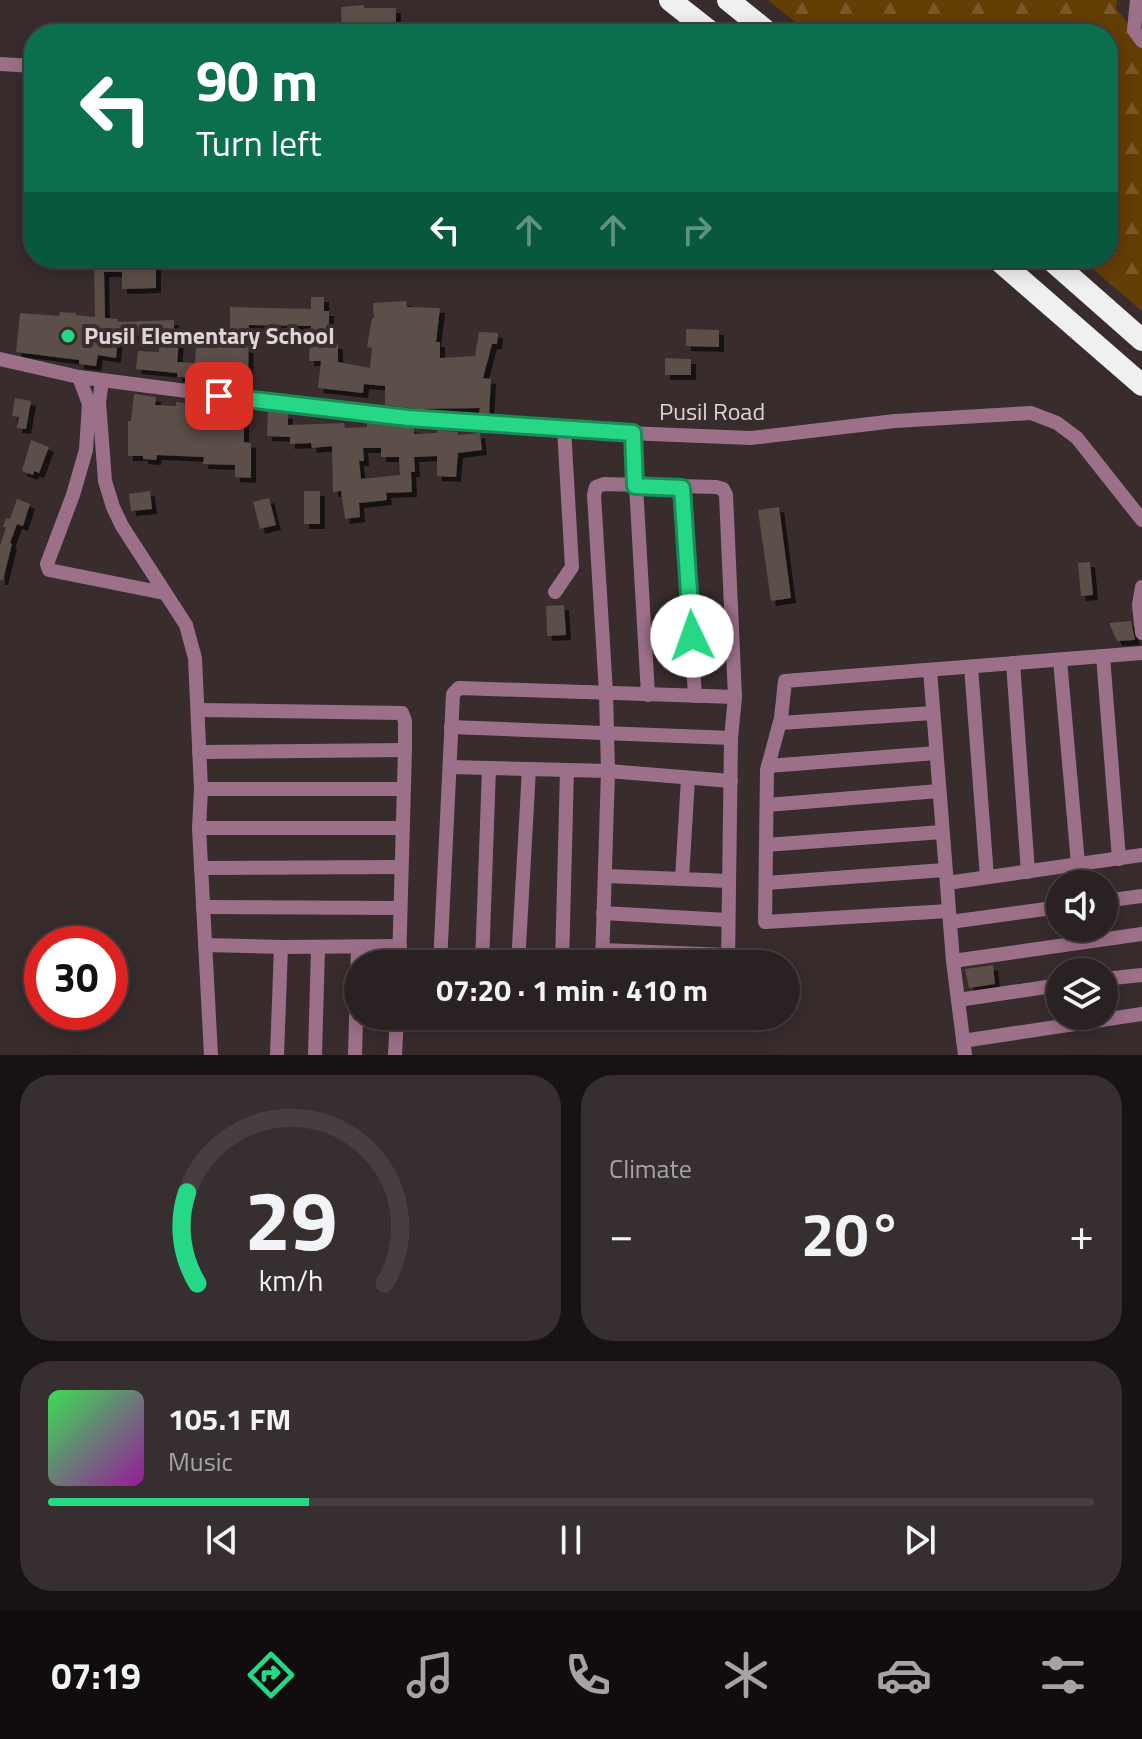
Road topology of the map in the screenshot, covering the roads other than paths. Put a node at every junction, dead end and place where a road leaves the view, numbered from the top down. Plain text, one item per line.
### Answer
1 (670, 0) edge
2 (728, 0) edge
3 (1137, 0) edge
4 (700, 24) edge
5 (758, 24) edge
6 (1142, 41) edge
7 (0, 64) edge
8 (24, 65) edge
9 (1007, 268) edge
10 (1060, 268) edge
11 (1142, 340) edge
12 (0, 359) edge
13 (79, 377) junction
14 (102, 381) junction
15 (1142, 385) edge
16 (564, 428) junction
17 (633, 433) junction
18 (635, 486) junction
19 (682, 488) junction
20 (1142, 520) edge
21 (1142, 587) edge
22 (555, 592) dead end
23 (164, 593) junction
24 (1142, 633) edge
25 (1142, 653) edge
26 (1103, 656) junction
27 (1060, 660) junction
28 (1013, 663) junction
29 (971, 667) junction
30 (930, 670) junction
31 (606, 693) junction
32 (648, 695) junction
33 (695, 696) junction
34 (735, 697) junction
35 (198, 710) junction
36 (933, 713) junction
37 (780, 723) junction
38 (451, 727) junction
39 (607, 733) junction
40 (731, 738) junction
41 (405, 750) junction
42 (199, 752) junction
43 (936, 753) junction
44 (768, 766) junction
45 (450, 767) junction
46 (489, 768) junction
47 (529, 769) junction
48 (567, 770) junction
49 (608, 771) junction
50 (688, 778) junction
51 (731, 781) junction
52 (201, 789) junction
53 (403, 789) junction
54 (939, 791) junction
55 (767, 805) junction
56 (199, 828) junction
57 (402, 828) junction
58 (942, 832) junction
59 (766, 845) junction
60 (1142, 855) edge
61 (1119, 859) junction
62 (1078, 864) junction
63 (400, 867) junction
64 (201, 868) junction
65 (1028, 872) junction
66 (606, 876) junction
67 (946, 876) junction
68 (987, 877) junction
69 (682, 879) junction
70 (729, 881) junction
71 (766, 883) junction
72 (1142, 896) edge
73 (1118, 899) edge
74 (203, 907) junction
75 (400, 908) junction
76 (1046, 908) edge
77 (603, 913) junction
78 (950, 917) junction
79 (727, 920) junction
80 (1142, 934) edge
81 (205, 945) junction
82 (400, 946) junction
83 (281, 947) junction
84 (318, 948) junction
85 (358, 948) junction
86 (400, 950) edge
87 (441, 950) edge
88 (482, 950) edge
89 (519, 950) edge
90 (562, 950) edge
91 (602, 950) edge
92 (728, 950) edge
93 (953, 961) junction
94 (1142, 975) edge
95 (1118, 978) edge
96 (1046, 987) edge
97 (958, 1000) junction
98 (1142, 1014) edge
99 (396, 1030) edge
100 (964, 1048) edge
101 (211, 1055) edge
102 (277, 1055) edge
103 (315, 1055) edge
104 (355, 1055) edge
105 (395, 1055) edge

1 - 4 highway
2 - 5 highway
3 - 6 street
7 - 8 street
9 - 15 highway
10 - 11 highway
12 - 13 street, Pusil Road
13 - 14 street, Pusil Road
13 - 23 street
14 - 16 street, Pusil Road
14 - 23 street
16 - 17 street, Pusil Road
16 - 22 street
17 - 18 street
17 - 20 street, Pusil Road
18 - 19 street
18 - 31 street
18 - 32 street
19 - 33 street
19 - 34 street
21 - 24 street
23 - 35 street
25 - 26 street
26 - 27 street
26 - 61 street
27 - 28 street
27 - 62 street
28 - 29 street
28 - 65 street
29 - 30 street
29 - 68 street
30 - 36 street
30 - 37 street
31 - 32 street
31 - 38 street
31 - 39 street
32 - 33 street
33 - 34 street
34 - 40 street
35 - 41 street
35 - 42 street
36 - 37 street
36 - 43 street
37 - 44 street
38 - 39 street
38 - 45 street
39 - 40 street
39 - 49 street
40 - 51 street
41 - 42 street
41 - 53 street
42 - 52 street
43 - 44 street
43 - 54 street
44 - 55 street
45 - 46 street
45 - 87 street
46 - 47 street
46 - 88 street
47 - 48 street
47 - 89 street
48 - 49 street
48 - 90 street
49 - 50 street
49 - 66 street
50 - 51 street
50 - 69 street
51 - 70 street
52 - 53 street
52 - 56 street
53 - 57 street
54 - 55 street
54 - 58 street
55 - 59 street
56 - 57 street
56 - 64 street
57 - 63 street
58 - 59 street
58 - 67 street
59 - 71 street
60 - 61 street
61 - 62 street
62 - 65 street
63 - 64 street
63 - 75 street
64 - 74 street
65 - 68 street
66 - 69 street
66 - 77 street
67 - 68 street
67 - 71 street
67 - 78 street
69 - 70 street
70 - 79 street
71 - 78 street
72 - 73 street
74 - 75 street
74 - 81 street
75 - 82 street
76 - 78 street
77 - 79 street
77 - 91 street
78 - 93 street
79 - 92 street
80 - 93 street
81 - 83 street
81 - 101 street
82 - 85 street
82 - 86 street
83 - 84 street
83 - 102 street
84 - 85 street
84 - 103 street
85 - 104 street
93 - 97 street
94 - 95 street
96 - 97 street
97 - 100 street
98 - 100 street
99 - 105 street

